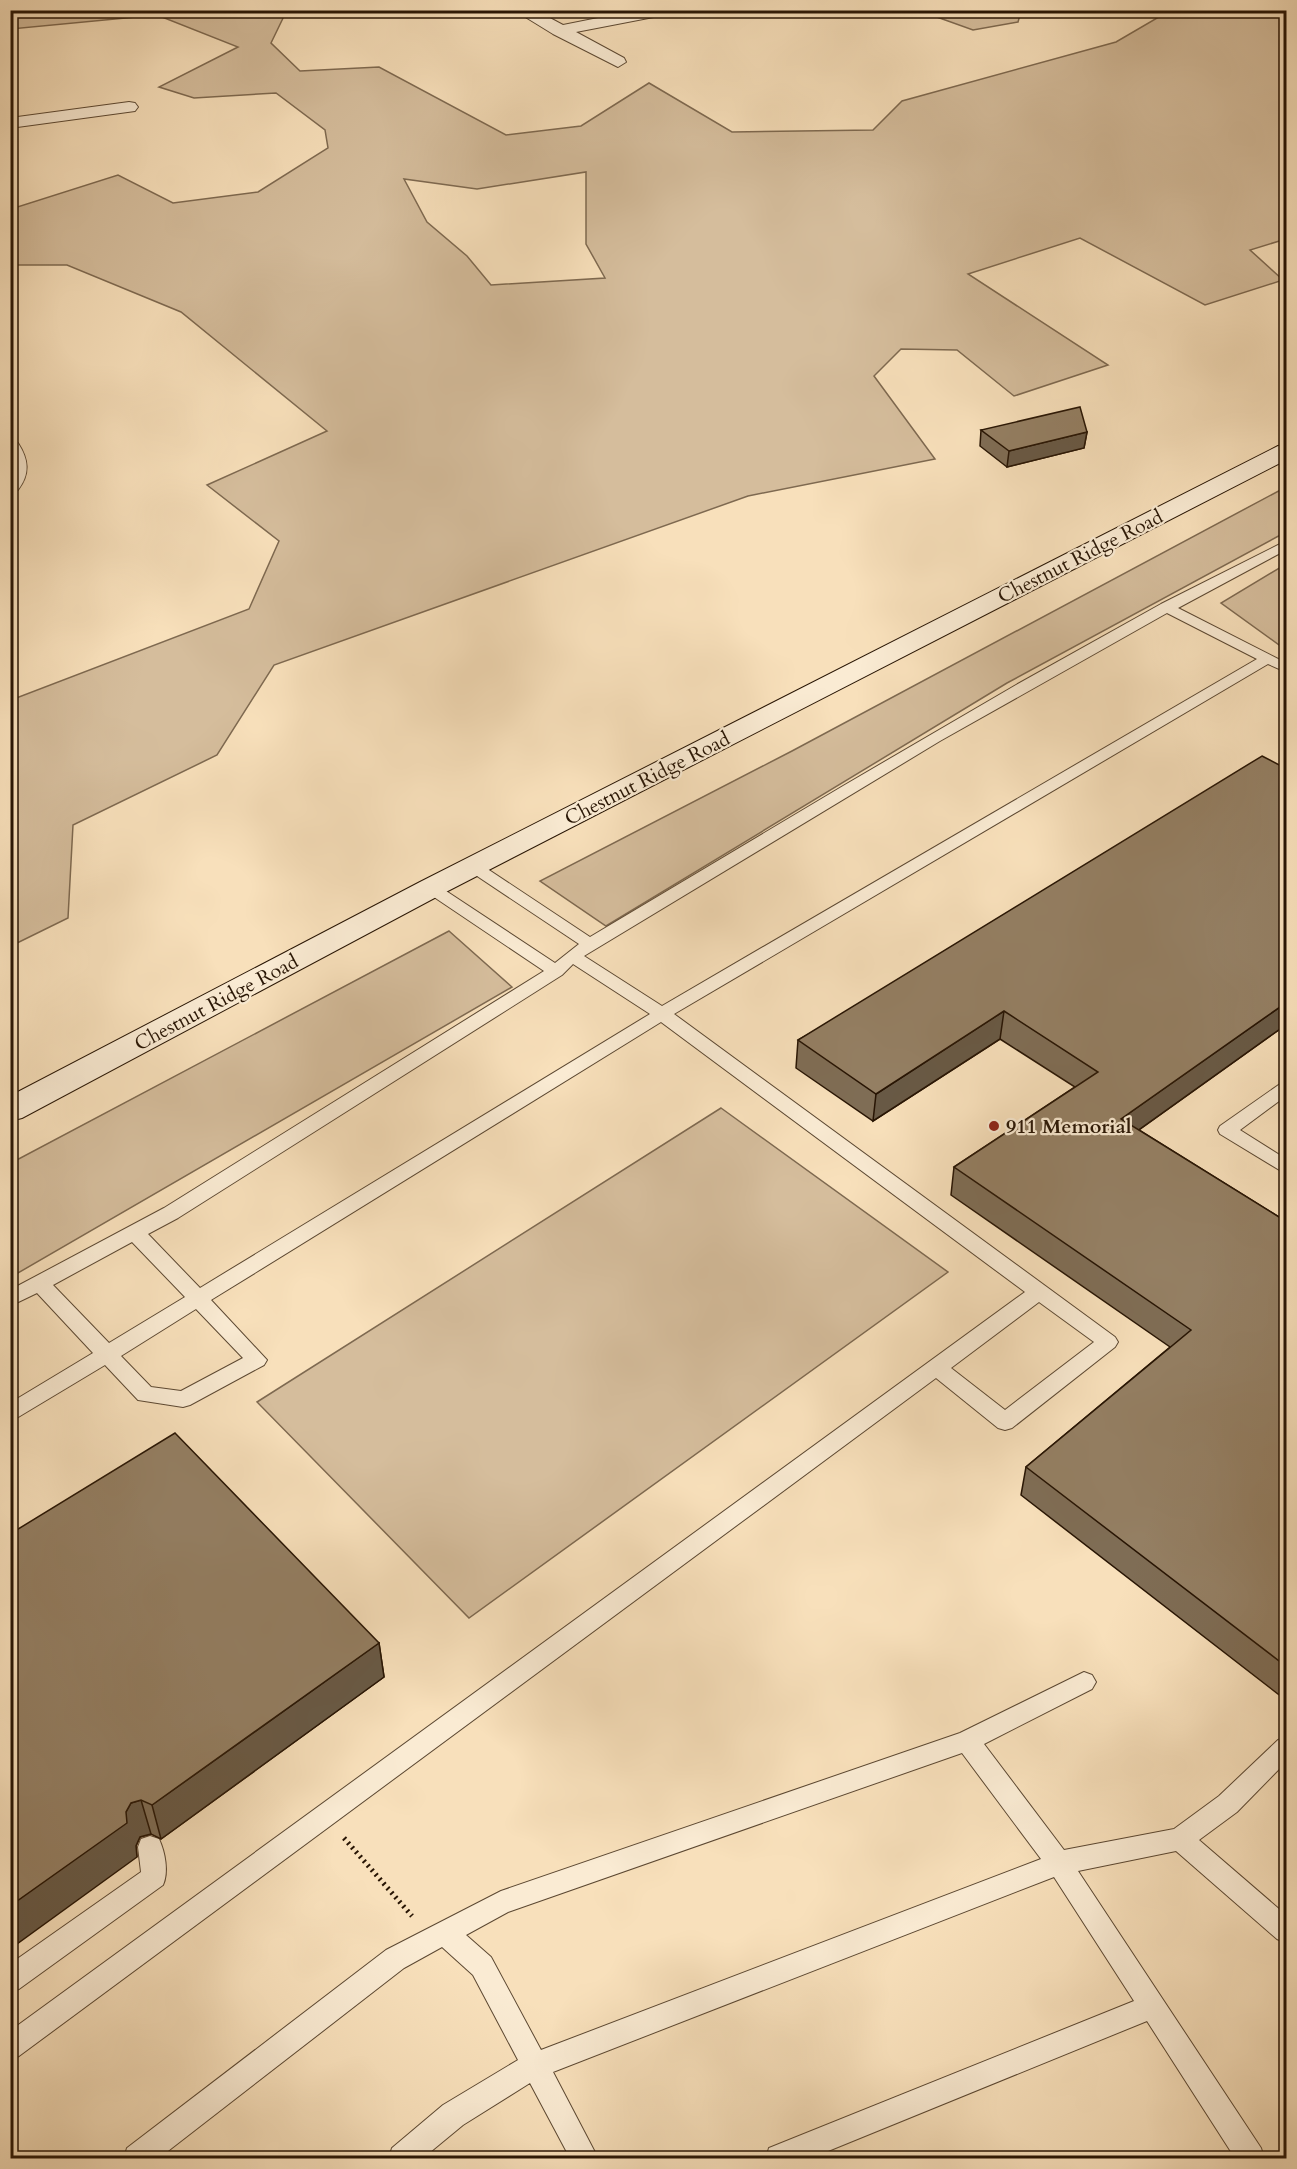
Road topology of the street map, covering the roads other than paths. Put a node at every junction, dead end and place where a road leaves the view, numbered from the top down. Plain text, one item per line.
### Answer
1 (522, 10) edge
2 (664, 10) edge
3 (559, 31) junction
4 (618, 62) dead end
5 (129, 107) dead end
6 (10, 123) edge
7 (10, 448) edge
8 (1287, 451) edge
9 (10, 485) edge
10 (1287, 545) edge
11 (1166, 607) junction
12 (1267, 659) junction
13 (1287, 668) edge
14 (474, 867) junction
15 (431, 888) junction
16 (590, 944) junction
17 (572, 956) junction
18 (556, 971) junction
19 (662, 1014) junction
20 (1287, 1088) edge
21 (10, 1110) edge
22 (1287, 1167) edge
23 (135, 1233) junction
24 (40, 1284) junction
25 (1039, 1292) junction
26 (10, 1299) edge
27 (199, 1299) junction
28 (110, 1355) junction
29 (937, 1368) junction
30 (10, 1414) edge
31 (1084, 1682) dead end
32 (967, 1741) junction
33 (1287, 1747) edge
34 (1180, 1839) junction
35 (150, 1847) dead end
36 (1059, 1863) junction
37 (1287, 1930) edge
38 (444, 1932) junction
39 (10, 1980) edge
40 (1151, 2007) junction
41 (10, 2047) edge
42 (534, 2066) junction
43 (137, 2158) edge
44 (402, 2158) edge
45 (585, 2158) edge
46 (779, 2158) edge
47 (1251, 2158) edge

1 - 3 street
2 - 3 street
3 - 4 street
5 - 6 street
7 - 9 street
8 - 14 street, Chestnut Ridge Road
10 - 11 lane
11 - 12 lane
11 - 16 lane
12 - 13 lane
12 - 19 lane
14 - 15 street, Chestnut Ridge Road
14 - 16 lane
15 - 18 lane
15 - 21 street, Chestnut Ridge Road
16 - 17 lane
17 - 18 lane
17 - 19 lane
18 - 23 lane
19 - 25 lane
19 - 27 lane
20 - 22 lane
23 - 24 lane
23 - 27 lane
24 - 26 lane
24 - 28 lane
25 - 29 lane
25 - 29 lane
27 - 28 lane
27 - 28 lane
28 - 30 lane
29 - 41 lane
31 - 32 lane
32 - 36 lane
32 - 38 lane
33 - 34 lane
34 - 36 lane
34 - 37 lane
35 - 39 lane
36 - 40 lane
36 - 42 lane
38 - 42 lane
38 - 43 lane
40 - 46 lane
40 - 47 lane
42 - 44 lane
42 - 45 lane

